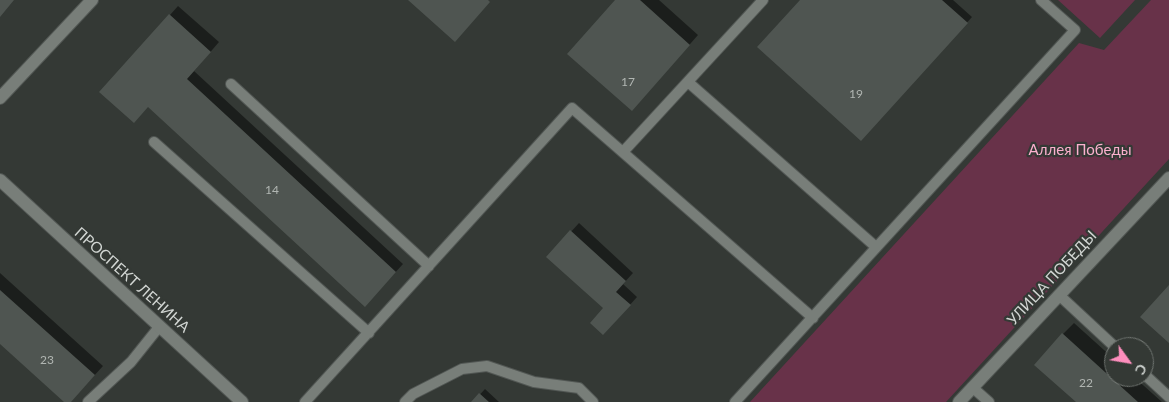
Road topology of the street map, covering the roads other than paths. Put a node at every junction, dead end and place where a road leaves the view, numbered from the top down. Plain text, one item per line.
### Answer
1 (92, 0) edge
2 (763, 0) edge
3 (1041, 0) edge
4 (688, 82) junction
5 (231, 84) dead end
6 (0, 98) edge
7 (154, 142) dead end
8 (623, 152) junction
9 (1169, 178) edge
10 (0, 180) edge
11 (876, 247) junction
12 (429, 266) junction
13 (1059, 295) junction
14 (813, 318) junction
15 (159, 327) junction
16 (369, 333) junction
17 (1104, 337) edge
18 (1154, 383) edge
19 (972, 387) junction
20 (1169, 397) edge
21 (88, 402) edge
22 (242, 402) edge
23 (305, 402) edge
24 (405, 402) edge
25 (593, 402) edge
26 (734, 402) edge
27 (959, 402) edge
28 (989, 402) edge

1 - 6 street
2 - 4 lane
3 - 11 lane
4 - 8 lane
4 - 11 lane
5 - 12 lane
7 - 16 lane
8 - 12 lane
8 - 14 lane
9 - 13 street, УЛИЦА ПОБЕДЫ
10 - 15 street, ПРОСПЕКТ ЛЕНИНА
11 - 14 lane
12 - 16 lane
13 - 17 lane
13 - 19 street, УЛИЦА ПОБЕДЫ
14 - 26 lane
15 - 21 lane
15 - 22 street, ПРОСПЕКТ ЛЕНИНА
16 - 23 lane
18 - 20 lane
19 - 27 street, УЛИЦА ПОБЕДЫ
19 - 28 lane
24 - 25 lane

